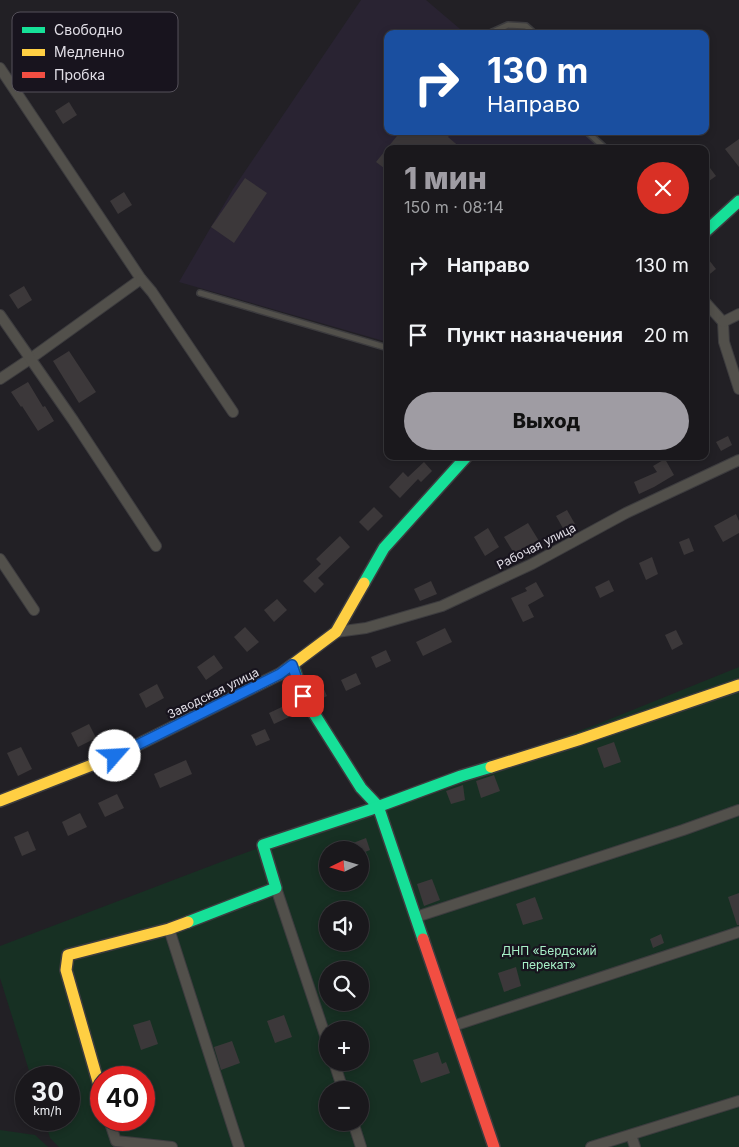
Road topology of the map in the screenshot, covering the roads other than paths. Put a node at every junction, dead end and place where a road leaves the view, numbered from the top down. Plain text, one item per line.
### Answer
1 (497, 30) edge
2 (531, 30) edge
3 (0, 68) edge
4 (12, 86) edge
5 (16, 92) edge
6 (590, 135) edge
7 (602, 145) edge
8 (739, 201) edge
9 (709, 228) edge
10 (141, 279) junction
11 (200, 293) dead end
12 (709, 306) edge
13 (739, 314) edge
14 (0, 315) edge
15 (723, 322) junction
16 (384, 347) edge
17 (30, 359) junction
18 (0, 379) edge
19 (739, 389) edge
20 (233, 412) dead end
21 (463, 460) edge
22 (739, 460) edge
23 (156, 546) dead end
24 (0, 559) edge
25 (34, 610) dead end
26 (336, 632) junction
27 (292, 665) junction
28 (739, 686) edge
29 (0, 801) edge
30 (378, 806) junction
31 (739, 810) edge
32 (276, 888) junction
33 (416, 917) junction
34 (169, 929) junction
35 (739, 932) edge
36 (320, 1021) edge
37 (452, 1026) junction
38 (94, 1066) edge
39 (739, 1101) edge
40 (113, 1131) edge
41 (356, 1131) edge
42 (631, 1135) junction
43 (172, 1147) edge
44 (239, 1147) edge
45 (361, 1147) edge
46 (494, 1147) edge
47 (591, 1147) edge
48 (635, 1147) edge

1 - 2 lane
3 - 4 street
5 - 10 street
6 - 7 lane
8 - 9 street
10 - 17 street
10 - 20 street
11 - 16 lane
12 - 15 street
13 - 15 street
14 - 17 street
15 - 19 street
17 - 18 street
17 - 23 street
21 - 26 street, Заводская улица
22 - 26 street, Рабочая улица
24 - 25 street
26 - 27 street, Заводская улица
27 - 29 street, Заводская улица
27 - 30 street
28 - 30 street
30 - 32 street
30 - 33 street
31 - 33 street
32 - 34 street
32 - 36 street
33 - 37 street
34 - 38 street
34 - 44 street
35 - 37 street
37 - 46 street
39 - 42 street
40 - 43 street
41 - 45 street
42 - 47 street
42 - 48 street

